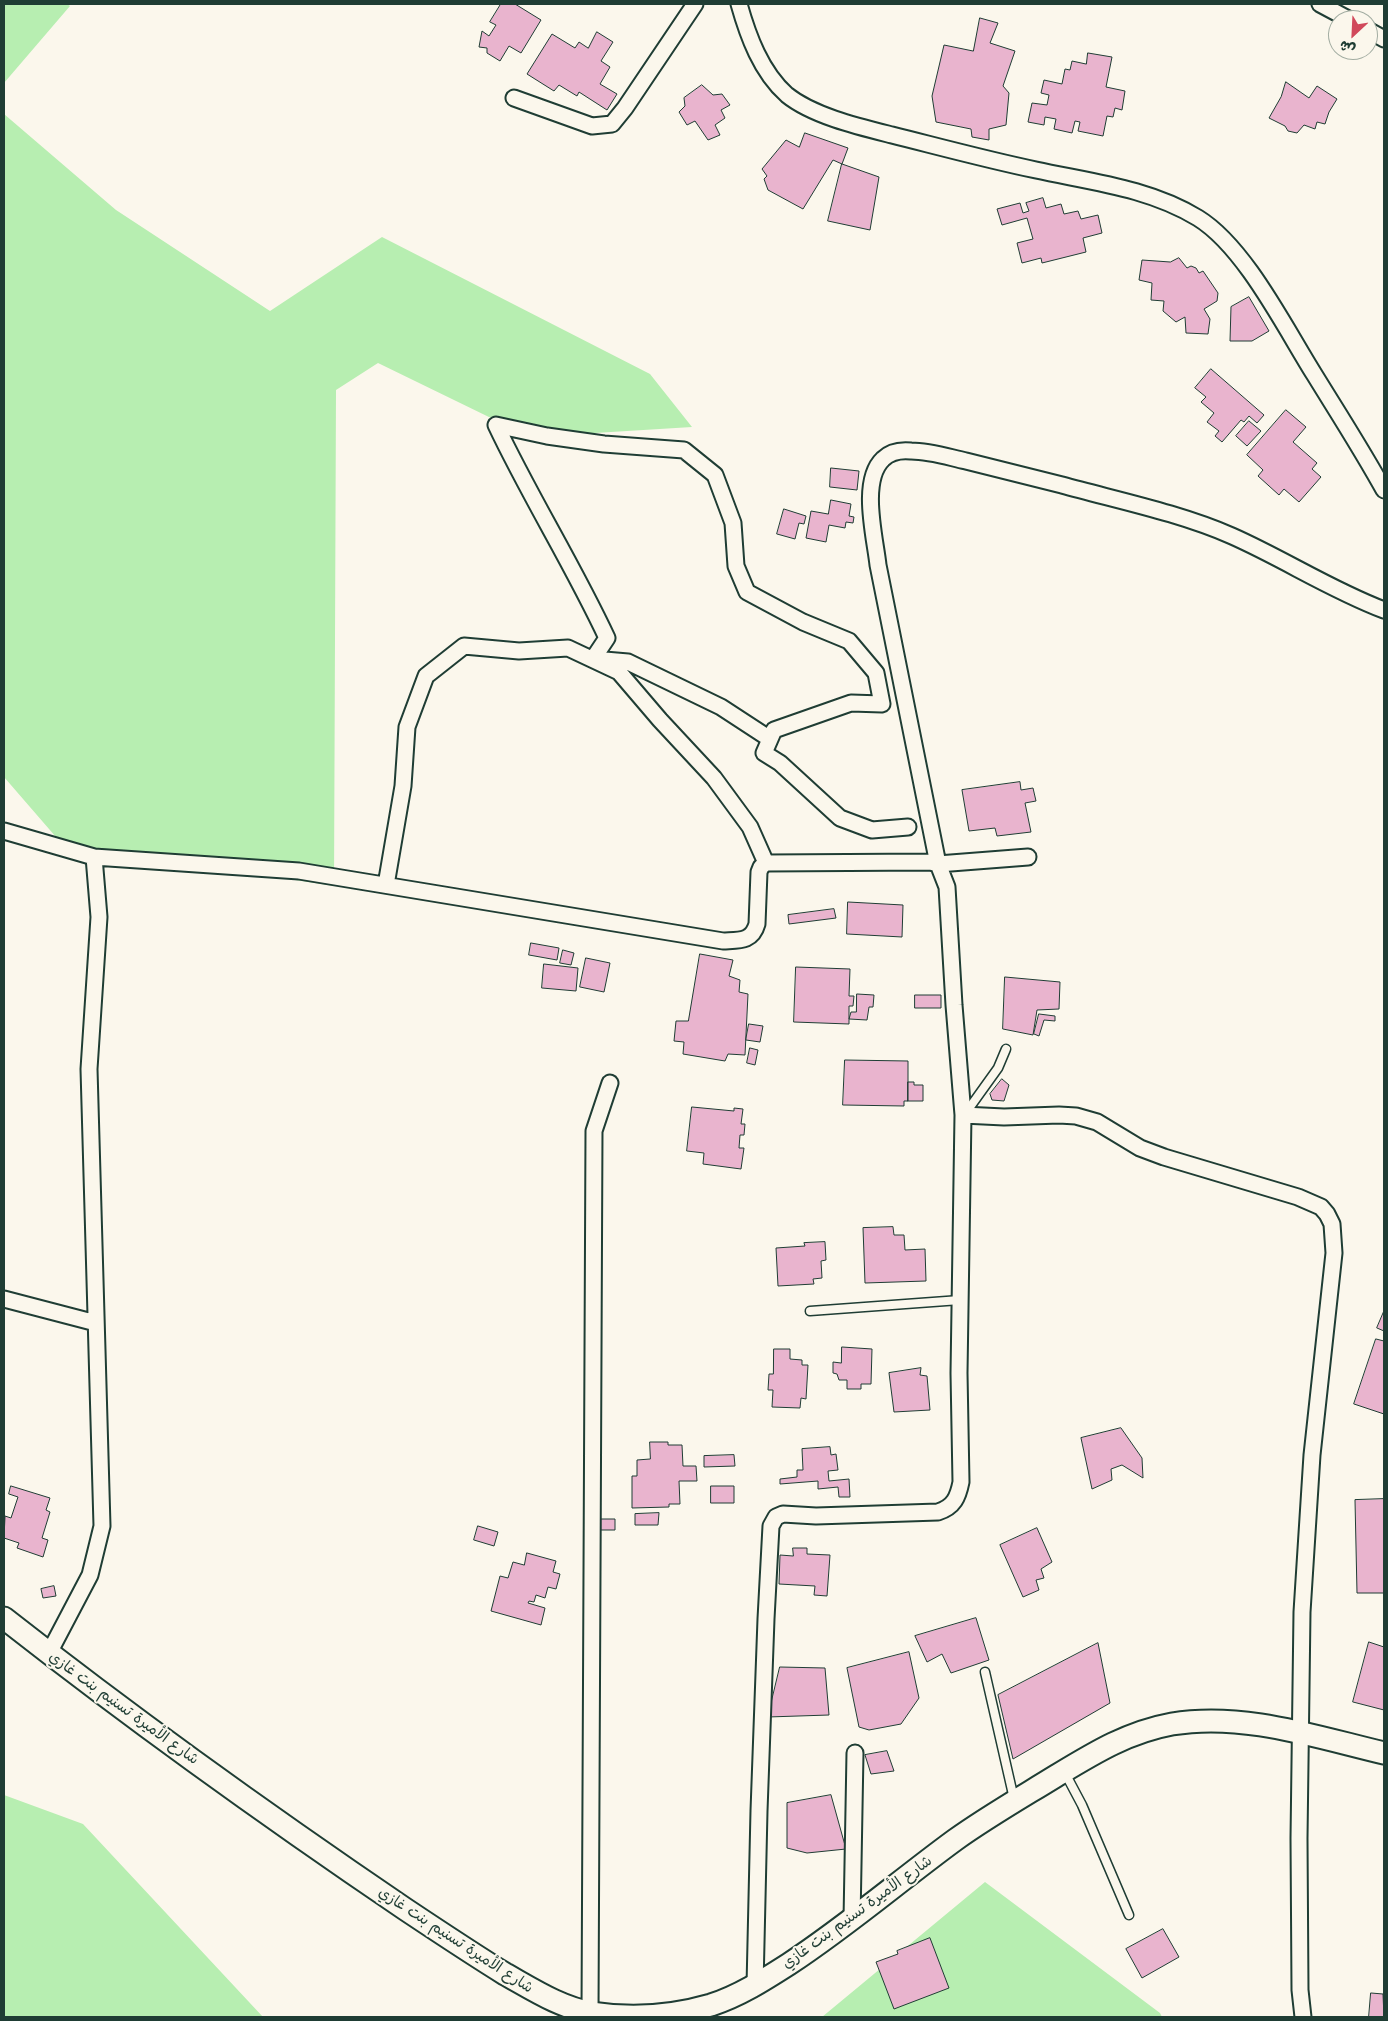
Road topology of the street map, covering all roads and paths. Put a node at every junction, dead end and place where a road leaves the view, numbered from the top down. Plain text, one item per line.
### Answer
1 (695, 4) edge
2 (739, 4) edge
3 (1320, 4) edge
4 (1331, 10) edge
5 (514, 98) dead end
6 (1384, 490) edge
7 (1384, 610) edge
8 (593, 659) junction
9 (770, 739) junction
10 (908, 827) dead end
11 (4, 831) edge
12 (94, 857) junction
13 (1028, 857) dead end
14 (766, 863) junction
15 (938, 864) junction
16 (386, 885) junction
17 (1006, 1049) dead end
18 (610, 1083) dead end
19 (963, 1115) junction
20 (4, 1299) edge
21 (960, 1300) junction
22 (810, 1311) dead end
23 (96, 1323) junction
24 (4, 1618) edge
25 (49, 1653) junction
26 (985, 1672) dead end
27 (1301, 1733) junction
28 (855, 1753) dead end
29 (1384, 1754) edge
30 (1064, 1771) junction
31 (1015, 1801) junction
32 (1129, 1915) dead end
33 (852, 1920) junction
34 (755, 1986) junction
35 (590, 2013) junction
36 (1303, 2017) edge

1 - 5 street
2 - 6 street
3 - 4 street
7 - 15 street
8 - 9 street
8 - 9 street
8 - 14 street
8 - 16 street
9 - 10 street
11 - 12 street
12 - 16 street
12 - 23 street
13 - 15 street
14 - 15 street
14 - 16 street
15 - 19 street
17 - 19 lane
18 - 35 street
19 - 21 street
19 - 27 street
20 - 23 street
21 - 22 lane
21 - 34 street
23 - 25 street
24 - 25 main road, شارع الأميرة تسنيم بنت غازي
25 - 35 main road, شارع الأميرة تسنيم بنت غازي
26 - 31 lane
27 - 29 main road, شارع الأميرة تسنيم بنت غازي
27 - 30 main road, شارع الأميرة تسنيم بنت غازي
27 - 36 street
28 - 33 street
30 - 31 main road, شارع الأميرة تسنيم بنت غازي
30 - 32 lane
31 - 33 main road, شارع الأميرة تسنيم بنت غازي
33 - 34 main road, شارع الأميرة تسنيم بنت غازي
34 - 35 main road, شارع الأميرة تسنيم بنت غازي

